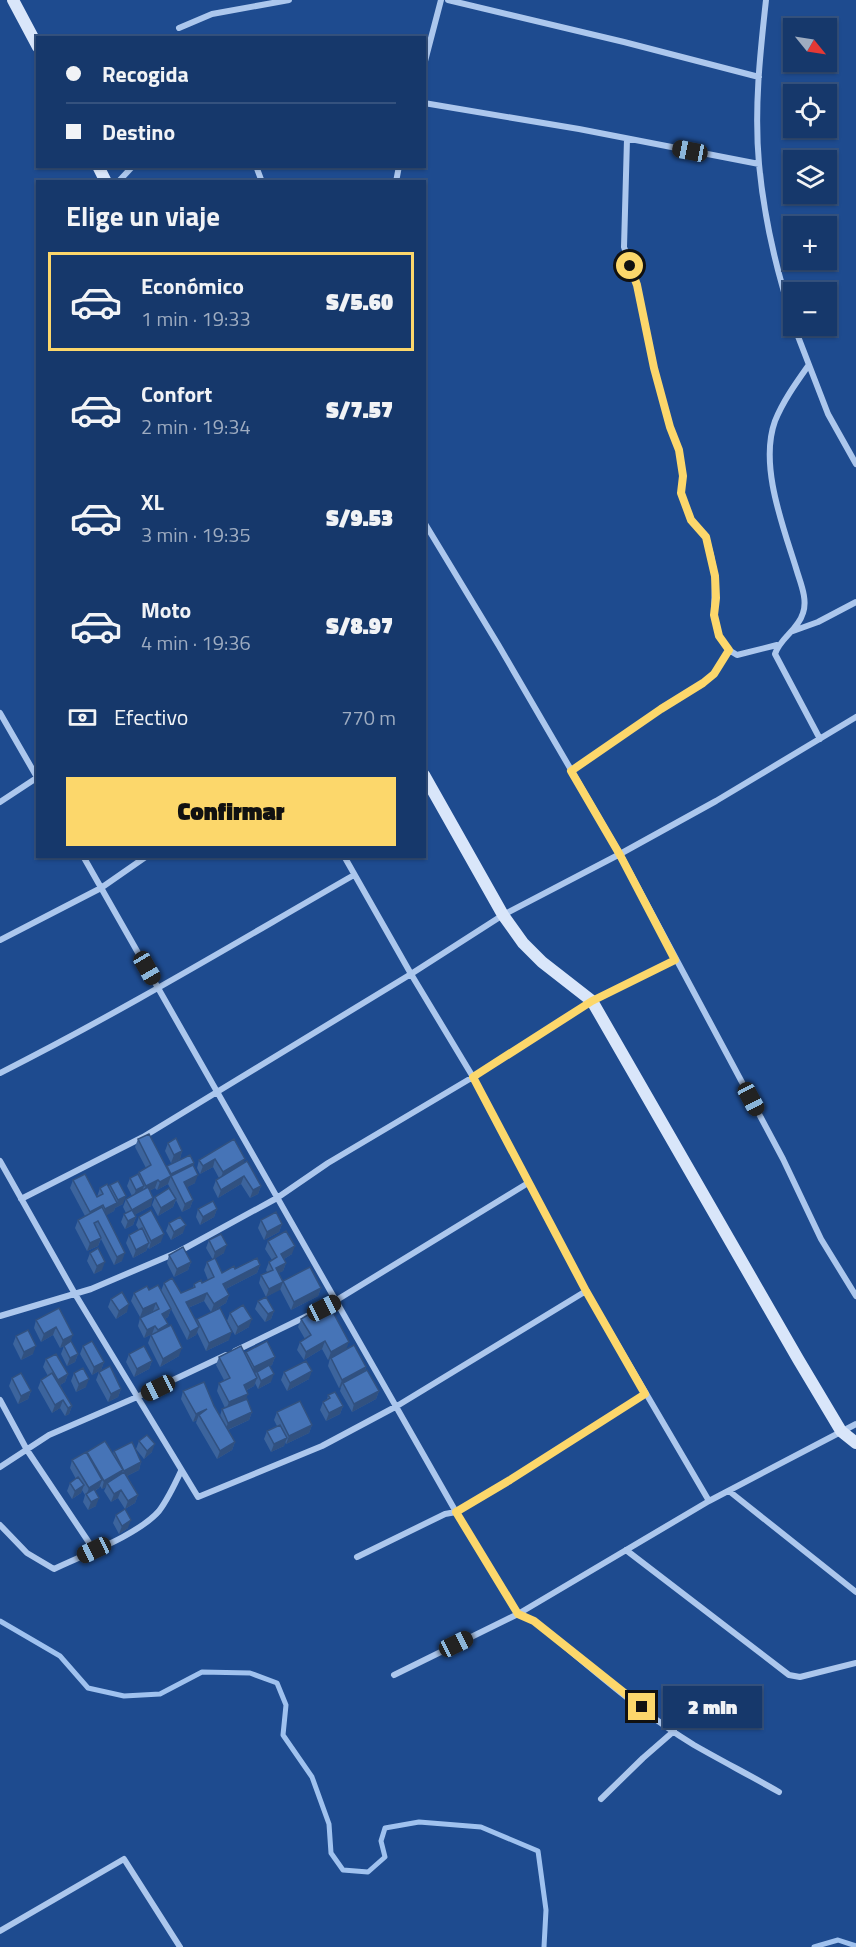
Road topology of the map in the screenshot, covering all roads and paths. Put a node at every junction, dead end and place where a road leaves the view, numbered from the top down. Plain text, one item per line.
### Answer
1 (13, 0) edge
2 (289, 0) edge
3 (441, 0) edge
4 (448, 0) edge
5 (766, 0) edge
6 (179, 28) dead end
7 (36, 43) edge
8 (426, 57) edge
9 (759, 77) junction
10 (426, 104) edge
11 (627, 139) junction
12 (759, 164) junction
13 (131, 168) edge
14 (120, 180) edge
15 (783, 291) edge
16 (798, 336) edge
17 (808, 366) junction
18 (856, 464) edge
19 (426, 525) edge
20 (856, 602) edge
21 (790, 632) junction
22 (777, 645) junction
23 (729, 650) junction
24 (0, 713) edge
25 (856, 717) edge
26 (820, 739) junction
27 (571, 771) junction
28 (36, 776) edge
29 (36, 779) edge
30 (426, 779) edge
31 (0, 802) edge
32 (620, 855) junction
33 (84, 858) edge
34 (144, 858) edge
35 (345, 858) edge
36 (354, 875) junction
37 (101, 888) junction
38 (503, 915) junction
39 (0, 940) edge
40 (675, 960) junction
41 (411, 974) junction
42 (159, 988) junction
43 (592, 1001) junction
44 (0, 1072) edge
45 (473, 1077) junction
46 (219, 1092) junction
47 (0, 1161) edge
48 (528, 1183) junction
49 (277, 1198) junction
50 (21, 1199) junction
51 (586, 1291) junction
52 (75, 1294) junction
53 (856, 1296) edge
54 (338, 1301) junction
55 (0, 1316) edge
56 (645, 1394) junction
57 (137, 1397) junction
58 (0, 1400) edge
59 (397, 1406) junction
60 (856, 1424) edge
61 (841, 1431) junction
62 (856, 1443) edge
63 (27, 1450) junction
64 (0, 1467) edge
65 (182, 1471) junction
66 (729, 1491) junction
67 (709, 1501) junction
68 (456, 1512) junction
69 (0, 1525) edge
70 (94, 1550) junction
71 (626, 1550) junction
72 (357, 1557) dead end
73 (856, 1592) edge
74 (518, 1614) junction
75 (856, 1663) edge
76 (394, 1675) dead end
77 (674, 1731) junction
78 (779, 1792) dead end
79 (601, 1799) dead end
80 (0, 1931) edge
81 (180, 1947) edge

1 - 7 main road
2 - 6 street
3 - 8 street
4 - 9 street
5 - 9 street
9 - 12 street
10 - 11 street
11 - 12 street
11 - 23 street
12 - 15 street
13 - 14 street
16 - 17 street
17 - 18 street
17 - 21 street
19 - 27 street
20 - 21 street
21 - 22 street
22 - 23 street
22 - 26 street
23 - 27 street
24 - 28 street
25 - 26 street
26 - 32 street
27 - 32 street
29 - 31 street
30 - 38 main road
32 - 38 street
32 - 40 street
33 - 37 street
34 - 37 street
35 - 36 street
36 - 41 street
36 - 42 street
37 - 39 street
37 - 42 street
38 - 41 street
38 - 43 main road
40 - 43 street
40 - 53 street
41 - 45 street
41 - 46 street
42 - 44 street
42 - 46 street
43 - 45 street
43 - 61 main road
45 - 48 street
45 - 49 street
46 - 49 street
46 - 50 street
47 - 50 street
48 - 51 street
48 - 54 street
49 - 52 street
49 - 54 street
50 - 52 street
51 - 56 street
51 - 59 street
52 - 55 street
52 - 57 street
54 - 57 street
54 - 59 street
56 - 67 street
56 - 68 street
57 - 63 street
57 - 65 street
58 - 63 street
59 - 65 street
59 - 68 street
60 - 61 street
61 - 62 main road
61 - 66 street
63 - 64 street
63 - 70 street
65 - 70 street
66 - 67 street
66 - 73 street
67 - 71 street
68 - 72 street
68 - 74 street
69 - 70 street
71 - 74 street
71 - 75 street
74 - 76 street
74 - 77 street
77 - 78 street
77 - 79 street
80 - 81 street

